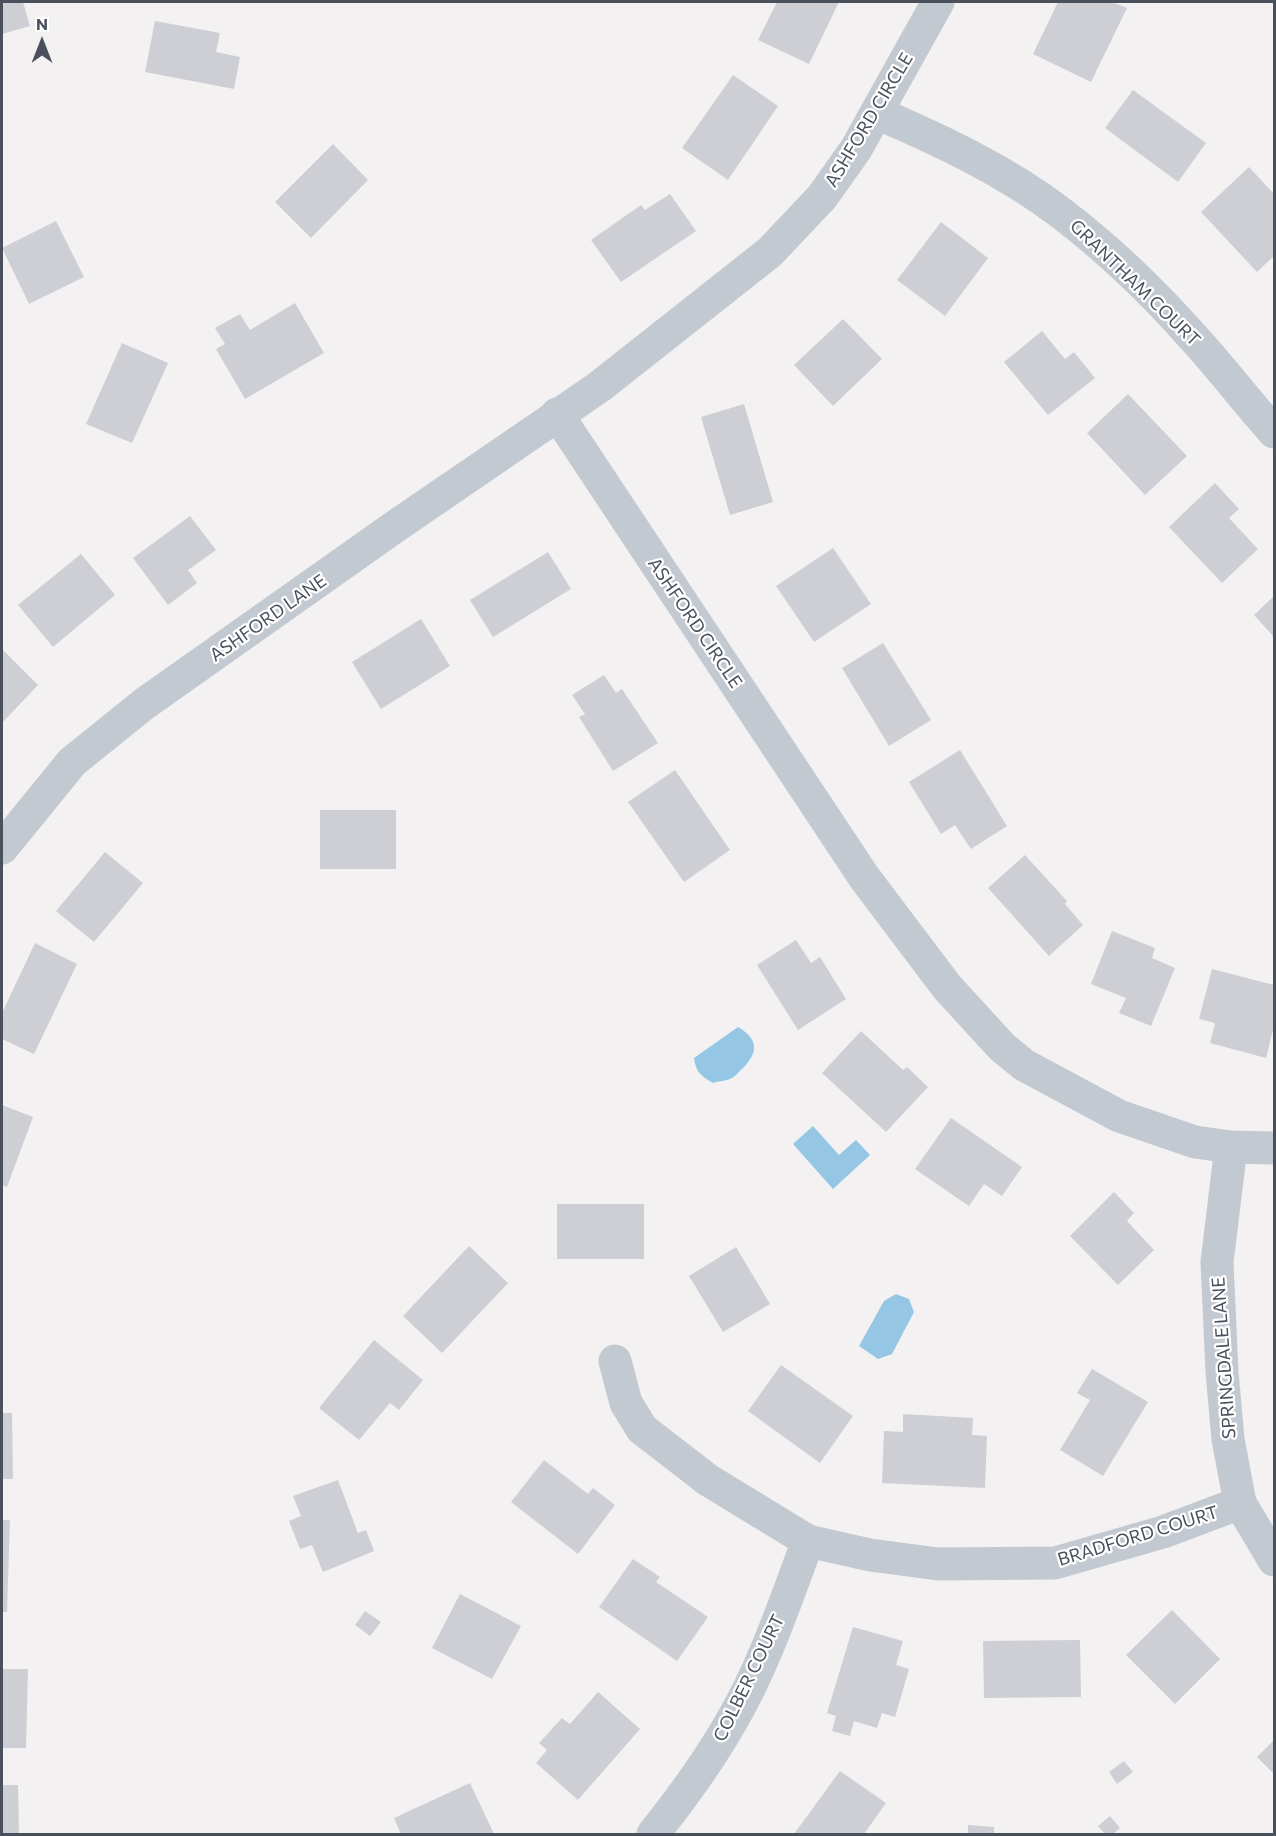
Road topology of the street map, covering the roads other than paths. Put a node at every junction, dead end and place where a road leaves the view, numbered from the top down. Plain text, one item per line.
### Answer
1 (938, 2) edge
2 (877, 112) junction
3 (558, 414) junction
4 (1275, 432) edge
5 (2, 848) edge
6 (1231, 1147) junction
7 (1275, 1148) edge
8 (615, 1361) dead end
9 (1240, 1503) junction
10 (808, 1541) junction
11 (1275, 1560) edge
12 (653, 1834) edge

1 - 2 street, ASHFORD CIRCLE
2 - 3 street, ASHFORD CIRCLE
2 - 4 street, GRANTHAM COURT
3 - 5 street, ASHFORD LANE
3 - 6 street, ASHFORD CIRCLE
6 - 7 street, ASHFORD CIRCLE
6 - 9 street, SPRINGDALE LANE
8 - 10 street, BRADFORD COURT
9 - 10 street, BRADFORD COURT
9 - 11 street, SPRINGDALE LANE
10 - 12 street, COLBER COURT

